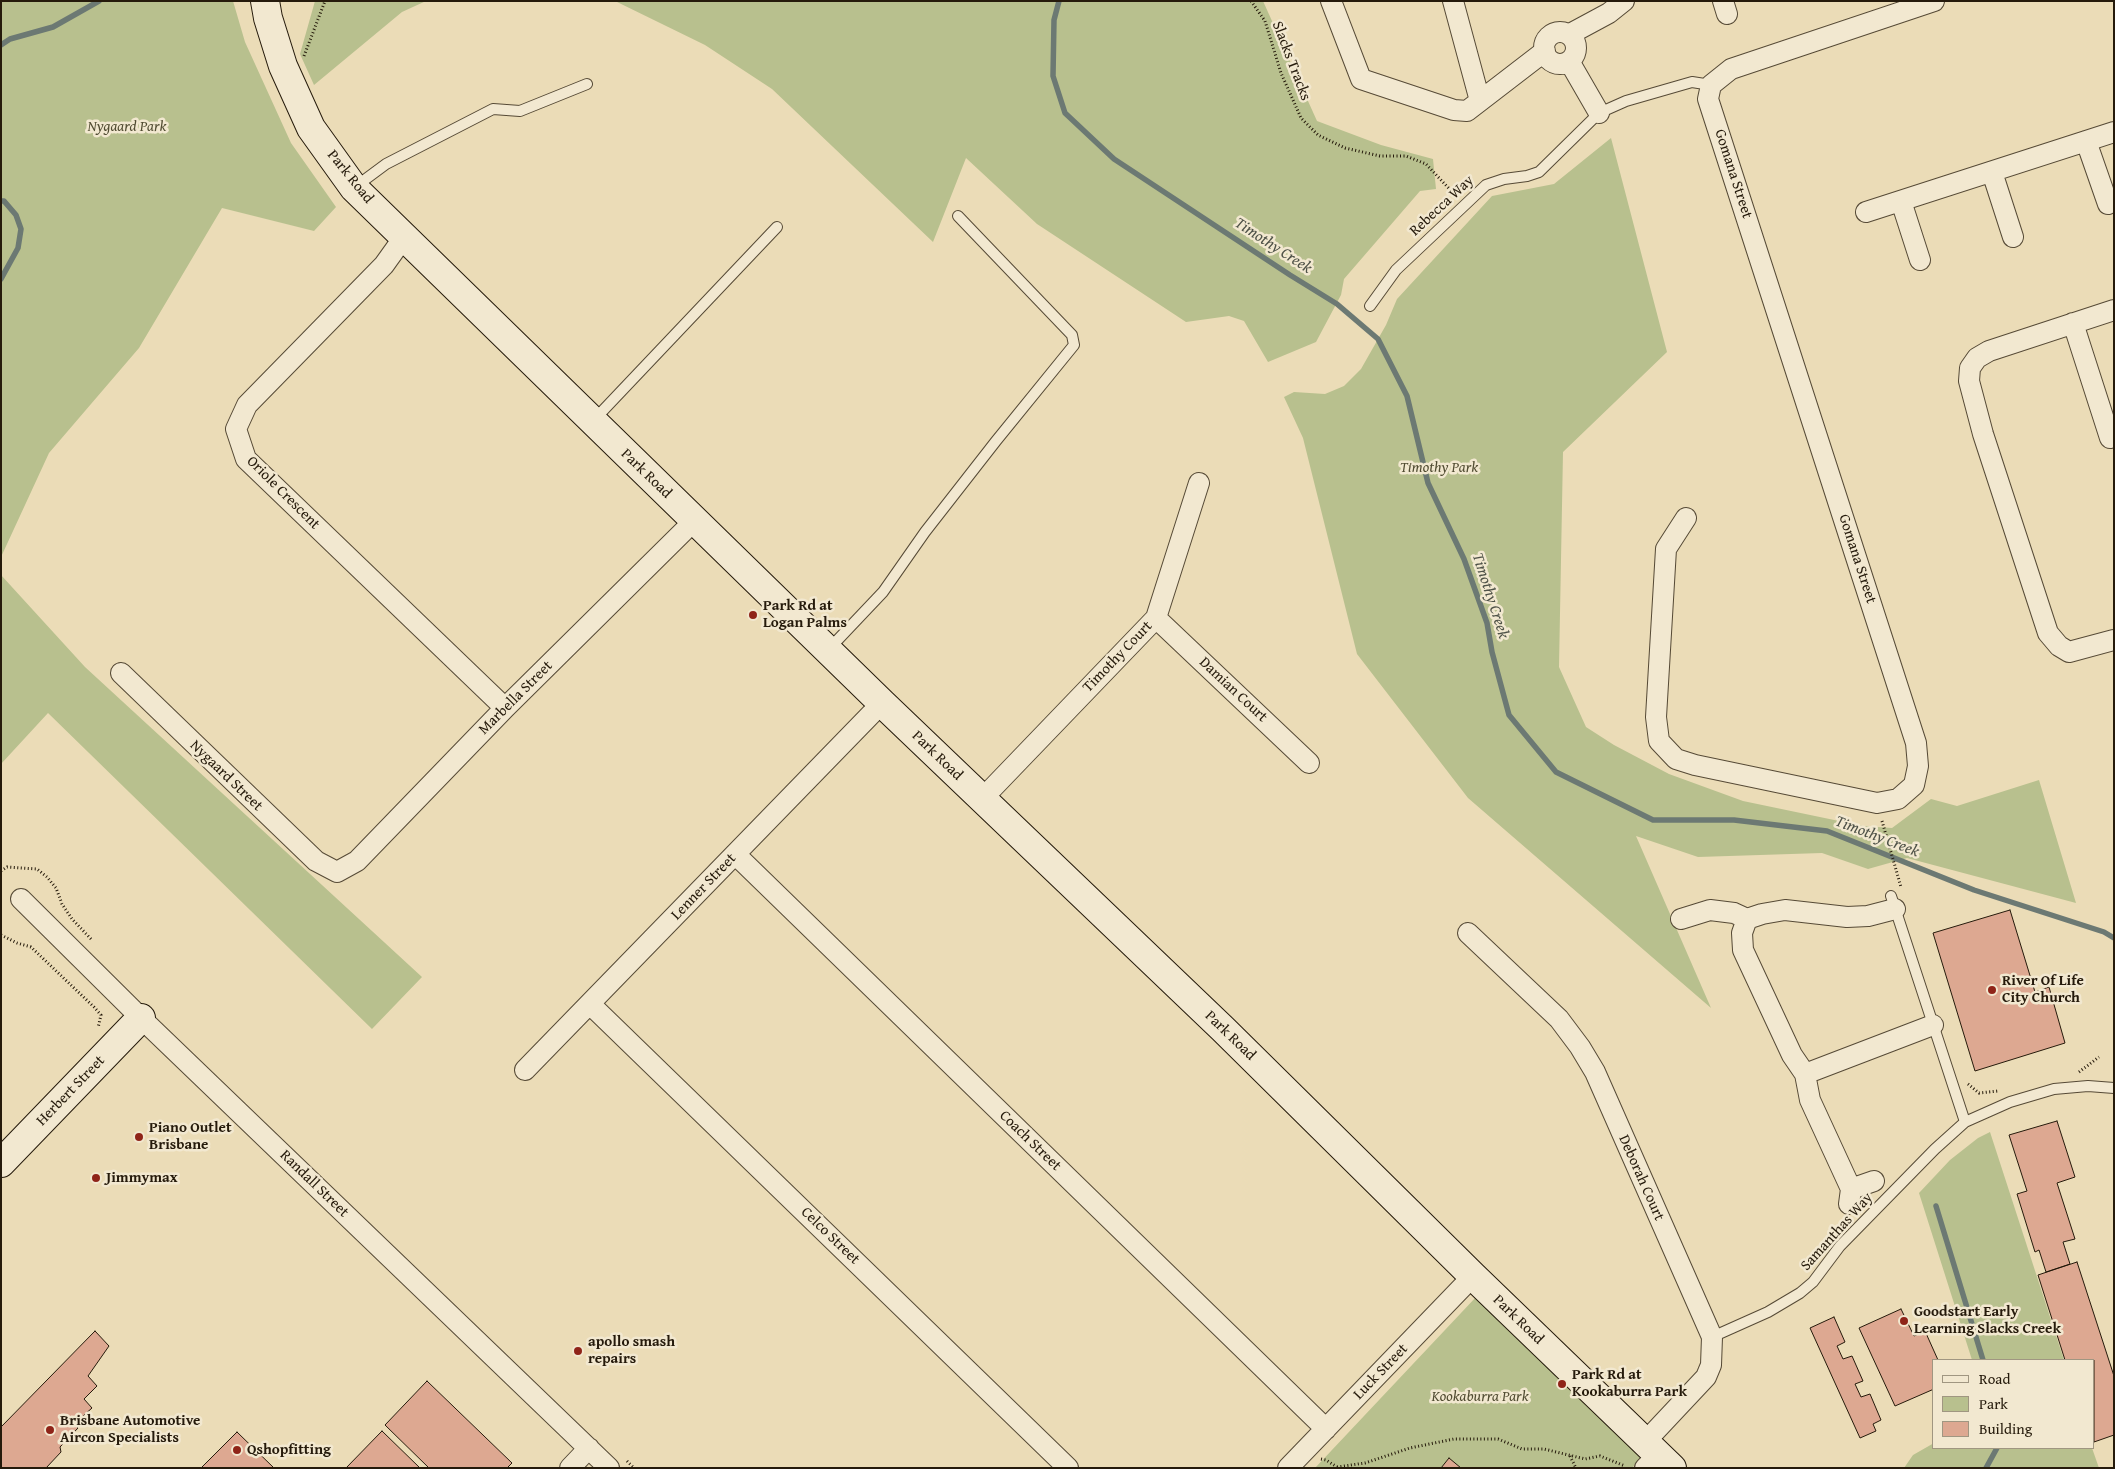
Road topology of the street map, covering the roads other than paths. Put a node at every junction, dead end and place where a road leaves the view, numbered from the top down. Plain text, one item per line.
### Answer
1 (265, 1) edge
2 (1331, 1) edge
3 (1453, 1) edge
4 (1624, 1) edge
5 (1934, 1) edge
6 (1905, 6) edge
7 (1570, 34) junction
8 (1544, 51) junction
9 (1569, 62) junction
10 (587, 84) dead end
11 (1711, 85) junction
12 (1480, 101) junction
13 (1599, 113) junction
14 (2114, 132) edge
15 (2086, 141) junction
16 (1992, 172) junction
17 (354, 188) junction
18 (1901, 201) junction
19 (2108, 204) dead end
20 (1866, 212) dead end
21 (958, 216) dead end
22 (777, 227) dead end
23 (404, 237) junction
24 (2013, 237) dead end
25 (1920, 260) dead end
26 (1370, 306) dead end
27 (2114, 310) edge
28 (2073, 323) junction
29 (592, 422) junction
30 (2110, 438) dead end
31 (1199, 483) dead end
32 (1686, 518) dead end
33 (694, 521) junction
34 (1156, 618) junction
35 (2114, 640) edge
36 (829, 649) junction
37 (121, 673) dead end
38 (882, 703) junction
39 (505, 708) junction
40 (1309, 763) dead end
41 (982, 798) junction
42 (735, 854) junction
43 (337, 872) joint
44 (21, 899) dead end
45 (1897, 900) joint
46 (1748, 919) junction
47 (1681, 920) dead end
48 (1468, 933) dead end
49 (591, 1005) junction
50 (141, 1018) junction
51 (1933, 1025) junction
52 (525, 1070) dead end
53 (1805, 1074) junction
54 (2114, 1088) edge
55 (1965, 1122) junction
56 (1, 1163) edge
57 (1874, 1181) dead end
58 (1473, 1276) junction
59 (1712, 1337) junction
60 (1326, 1429) junction
61 (589, 1448) junction
62 (1655, 1458) edge
63 (570, 1468) edge
64 (609, 1468) edge
65 (1068, 1468) edge
66 (1288, 1468) edge

1 - 17 street, Park Road
2 - 12 street
3 - 12 street
4 - 7 street
5 - 6 street
6 - 11 street
7 - 8 street
7 - 9 street
8 - 9 street
8 - 12 street
9 - 13 street
10 - 17 lane
11 - 13 lane, Rebecca Way
11 - 32 street, Gomana Street
13 - 26 lane, Rebecca Way
14 - 15 street
15 - 16 street
15 - 19 street
16 - 18 street
16 - 24 street
17 - 23 street, Park Road
18 - 20 street
18 - 25 street
21 - 36 lane
22 - 29 lane
23 - 29 street, Park Road
23 - 39 street, Oriole Crescent
27 - 28 street
28 - 30 street
28 - 35 street
29 - 33 street, Park Road
31 - 34 street, Timothy Court
33 - 36 street, Park Road
33 - 39 street, Marbella Street
34 - 40 street, Damian Court
34 - 41 street, Timothy Court
36 - 38 street, Park Road
37 - 43 street, Nygaard Street
38 - 41 street, Park Road
38 - 42 street, Lenner Street
39 - 43 street, Marbella Street
41 - 58 street, Park Road
42 - 49 street, Lenner Street
42 - 60 street, Coach Street
44 - 50 street, Randall Street
45 - 46 street
45 - 51 lane
46 - 47 street
46 - 53 street
48 - 59 street, Deborah Court
49 - 52 street, Lenner Street
49 - 65 street, Celco Street
50 - 56 street, Herbert Street
50 - 61 street, Randall Street
51 - 53 street
51 - 55 lane
53 - 57 street
54 - 55 lane, Samanthas Way
55 - 59 lane, Samanthas Way
58 - 60 street, Luck Street
58 - 62 street, Park Road
59 - 62 street, Deborah Court
60 - 66 street, Luck Street
61 - 63 street
61 - 64 street, Randall Street

